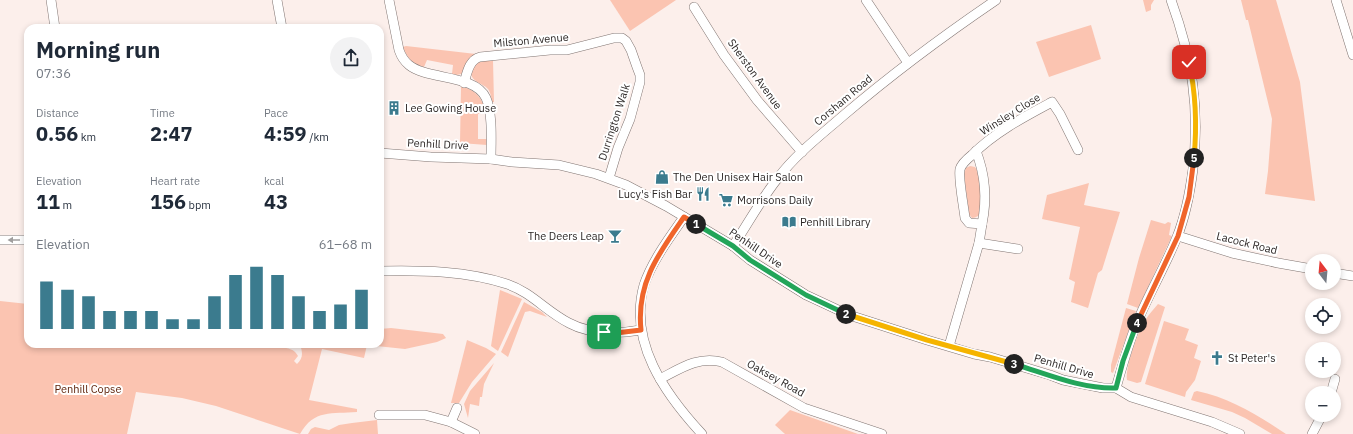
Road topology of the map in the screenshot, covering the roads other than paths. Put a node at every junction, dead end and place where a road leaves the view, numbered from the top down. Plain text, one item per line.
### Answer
1 (51, 0) edge
2 (277, 0) edge
3 (389, 0) edge
4 (866, 0) edge
5 (996, 0) edge
6 (1170, 0) edge
7 (1336, 0) edge
8 (694, 7) dead end
9 (54, 24) edge
10 (281, 24) edge
11 (1350, 28) edge
12 (614, 38) joint
13 (1353, 55) edge
14 (908, 63) junction
15 (464, 82) junction
16 (1078, 150) dead end
17 (976, 151) junction
18 (802, 152) junction
19 (384, 153) edge
20 (491, 159) junction
21 (609, 178) junction
22 (684, 217) junction
23 (982, 224) junction
24 (1178, 236) junction
25 (0, 240) edge
26 (24, 240) edge
27 (979, 243) junction
28 (733, 246) junction
29 (1018, 249) dead end
30 (1305, 268) edge
31 (384, 271) edge
32 (1341, 274) edge
33 (1353, 276) edge
34 (641, 330) junction
35 (949, 346) junction
36 (660, 379) junction
37 (1335, 379) dead end
38 (1333, 386) edge
39 (1116, 388) junction
40 (457, 408) dead end
41 (379, 415) dead end
42 (451, 422) junction
43 (1318, 422) edge
44 (475, 434) edge
45 (702, 434) edge
46 (882, 434) edge
47 (1240, 434) edge
48 (1312, 434) edge

1 - 9 street
2 - 10 street
3 - 15 street
4 - 14 street
5 - 14 street, Corsham Road
6 - 24 street
7 - 11 street
8 - 18 street, Sherston Avenue
11 - 13 street
12 - 15 street, Milston Avenue
12 - 21 street, Durrington Walk
14 - 18 street, Corsham Road
15 - 20 street
16 - 17 street, Winsley Close
17 - 23 street, Winsley Close
17 - 23 street, Winsley Close
18 - 28 street, Corsham Road
19 - 20 street, Penhill Drive
20 - 21 street, Penhill Drive
21 - 22 street, Penhill Drive
22 - 28 street, Penhill Drive
22 - 34 street
23 - 27 street, Winsley Close
24 - 30 street, Lacock Road
24 - 39 street
26 -> 25 street
27 - 29 street
27 - 35 street, Winsley Close
28 - 35 street, Penhill Drive
31 - 34 street
32 - 33 street
34 - 36 street
35 - 39 street, Penhill Drive
36 - 45 street
36 - 46 street, Oaksey Road
37 - 38 street
39 - 47 street, Penhill Drive
40 - 42 street
41 - 42 street
42 - 44 street
43 - 48 street

